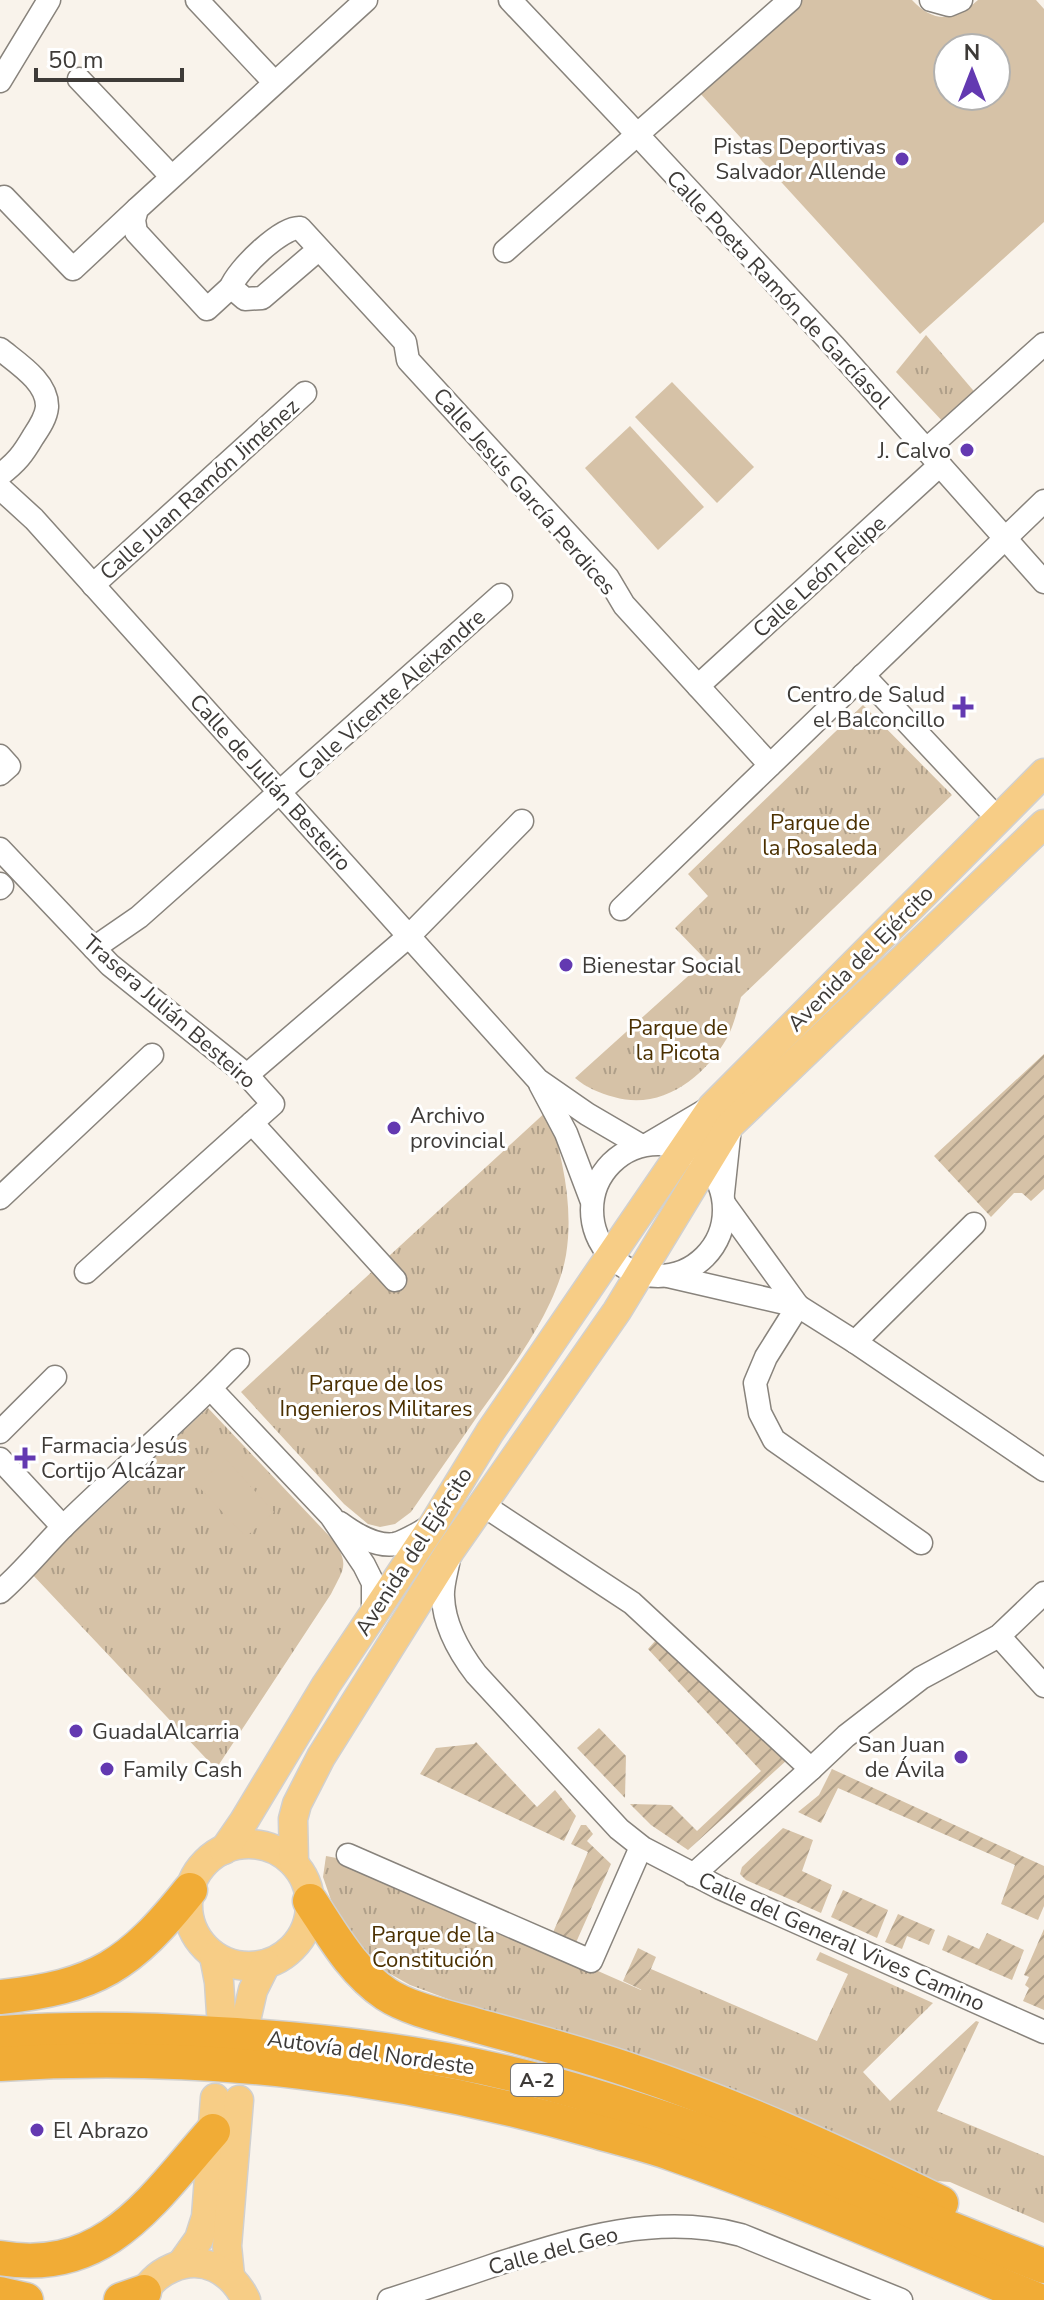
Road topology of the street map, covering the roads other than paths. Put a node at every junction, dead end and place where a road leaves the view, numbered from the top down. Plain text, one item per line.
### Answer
1 (49, 0) edge
2 (197, 0) edge
3 (366, 0) edge
4 (510, 0) edge
5 (790, 0) edge
6 (931, 0) edge
7 (961, 0) edge
8 (79, 79) dead end
9 (0, 81) edge
10 (274, 82) junction
11 (638, 135) junction
12 (171, 176) junction
13 (4, 197) dead end
14 (137, 209) junction
15 (318, 250) junction
16 (505, 251) dead end
17 (231, 287) junction
18 (1044, 344) edge
19 (6, 355) edge
20 (305, 393) dead end
21 (933, 458) junction
22 (0, 475) edge
23 (0, 488) edge
24 (1044, 501) edge
25 (1005, 538) junction
26 (1044, 582) edge
27 (93, 585) junction
28 (501, 595) dead end
29 (863, 675) junction
30 (698, 686) junction
31 (0, 756) edge
32 (770, 765) junction
33 (1044, 773) edge
34 (0, 774) edge
35 (280, 792) junction
36 (998, 819) junction
37 (522, 821) dead end
38 (1044, 824) edge
39 (0, 849) edge
40 (621, 909) dead end
41 (409, 936) junction
42 (94, 948) junction
43 (152, 1055) dead end
44 (247, 1075) junction
45 (538, 1080) junction
46 (721, 1116) junction
47 (252, 1123) junction
48 (645, 1144) junction
49 (684, 1148) junction
50 (708, 1165) junction
51 (0, 1198) edge
52 (591, 1199) junction
53 (724, 1199) junction
54 (974, 1224) dead end
55 (594, 1231) junction
56 (610, 1257) junction
57 (86, 1272) dead end
58 (638, 1274) junction
59 (668, 1276) junction
60 (395, 1280) dead end
61 (591, 1284) junction
62 (798, 1306) junction
63 (617, 1311) junction
64 (855, 1342) junction
65 (238, 1360) dead end
66 (55, 1377) dead end
67 (211, 1389) junction
68 (0, 1432) edge
69 (0, 1459) edge
70 (1044, 1470) edge
71 (483, 1505) junction
72 (331, 1516) junction
73 (433, 1525) junction
74 (63, 1527) junction
75 (921, 1543) dead end
76 (450, 1551) junction
77 (0, 1592) edge
78 (1044, 1593) edge
79 (373, 1613) junction
80 (999, 1636) junction
81 (1044, 1686) edge
82 (804, 1776) junction
83 (641, 1847) junction
84 (224, 1850) junction
85 (348, 1855) dead end
86 (294, 1863) junction
87 (693, 1875) junction
88 (190, 1890) junction
89 (310, 1901) junction
90 (214, 1956) junction
91 (266, 1964) junction
92 (0, 1997) edge
93 (1044, 2032) edge
94 (0, 2033) edge
95 (0, 2064) edge
96 (0, 2083) edge
97 (222, 2110) junction
98 (670, 2153) junction
99 (1044, 2249) edge
100 (0, 2258) edge
101 (182, 2263) junction
102 (1044, 2266) edge
103 (230, 2276) junction
104 (0, 2294) edge
105 (135, 2297) edge
106 (26, 2300) edge
107 (246, 2300) edge
108 (389, 2300) edge
109 (901, 2300) edge
110 (1037, 2300) edge

1 - 9 street
2 - 10 street
3 - 10 street
4 - 11 street, Calle Poeta Ramón de Garcíasol
5 - 11 street
6 - 7 street
8 - 12 street
10 - 12 street
11 - 16 street
11 - 21 street, Calle Poeta Ramón de Garcíasol
12 - 14 street
13 - 14 street
14 - 17 street
15 - 17 street
15 - 17 street, Calle Jesús García Perdices
15 - 30 street, Calle Jesús García Perdices
18 - 21 street, Calle León Felipe
19 - 22 street
20 - 27 street, Calle Juan Ramón Jiménez
21 - 25 street, Calle Poeta Ramón de Garcíasol
21 - 30 street, Calle León Felipe
23 - 27 street, Calle de Julián Besteiro
24 - 25 street
25 - 26 street, Calle Poeta Ramón de Garcíasol
25 - 29 street
27 - 35 street, Calle de Julián Besteiro
28 - 35 street, Calle Vicente Aleixandre
29 - 32 street
29 - 36 street
30 - 32 street, Calle Jesús García Perdices
31 - 34 street
32 - 40 street
33 - 36 main road, Avenida del Ejército
35 - 41 street, Calle de Julián Besteiro
35 - 42 street, Calle Vicente Aleixandre
36 - 46 main road, Avenida del Ejército
37 - 41 street
38 - 46 main road, Avenida del Ejército
39 - 42 street, Trasera Julián Besteiro
41 - 44 street
41 - 45 street, Calle de Julián Besteiro
42 - 44 street, Trasera Julián Besteiro
43 - 51 street
44 - 47 street, Trasera Julián Besteiro
45 - 48 street, Calle de Julián Besteiro
45 - 52 street, Calle de Julián Besteiro
46 - 48 street
46 - 49 main road, Avenida del Ejército
46 - 50 main road, Avenida del Ejército
46 - 53 street
47 - 57 street
47 - 60 street, Trasera Julián Besteiro
48 - 49 street
48 - 52 street
49 - 50 street
49 - 56 main road, Avenida del Ejército
50 - 53 street
50 - 58 main road, Avenida del Ejército
52 - 55 street
53 - 59 street
53 - 62 street
54 - 64 street
55 - 56 street
55 - 61 street
56 - 58 street
56 - 61 main road, Avenida del Ejército
58 - 59 street
58 - 63 main road, Avenida del Ejército
59 - 62 street
59 - 63 street
61 - 73 main road, Avenida del Ejército
62 - 64 street
62 - 75 street
63 - 71 main road, Avenida del Ejército
64 - 70 street
65 - 67 street
66 - 68 street
67 - 72 street
67 - 74 street
69 - 74 street
71 - 76 main road, Avenida del Ejército
71 - 82 street
72 - 73 street
72 - 79 street
73 - 79 main road, Avenida del Ejército
74 - 77 street
76 - 83 street, Calle del General Vives Camino
76 - 86 main road, Avenida del Ejército
78 - 80 street
79 - 84 main road, Avenida del Ejército
80 - 81 street
80 - 82 street
82 - 87 street
83 - 85 street
83 - 87 street, Calle del General Vives Camino
84 - 86 main road
84 - 88 main road
86 - 89 main road
87 - 93 street, Calle del General Vives Camino
88 - 90 main road
88 - 92 highway
89 - 91 main road
89 - 99 highway
90 - 91 main road
90 - 91 main road
94 - 102 highway, Autovía del Nordeste / A-2
95 - 98 highway, Autovía del Nordeste / A-2
96 - 98 highway
97 - 100 highway
97 - 101 main road
97 - 103 main road
98 - 110 highway, Autovía del Nordeste / A-2
101 - 103 main road
101 - 105 main road
103 - 107 main road
104 - 106 highway
108 - 109 street, Calle del Geo

